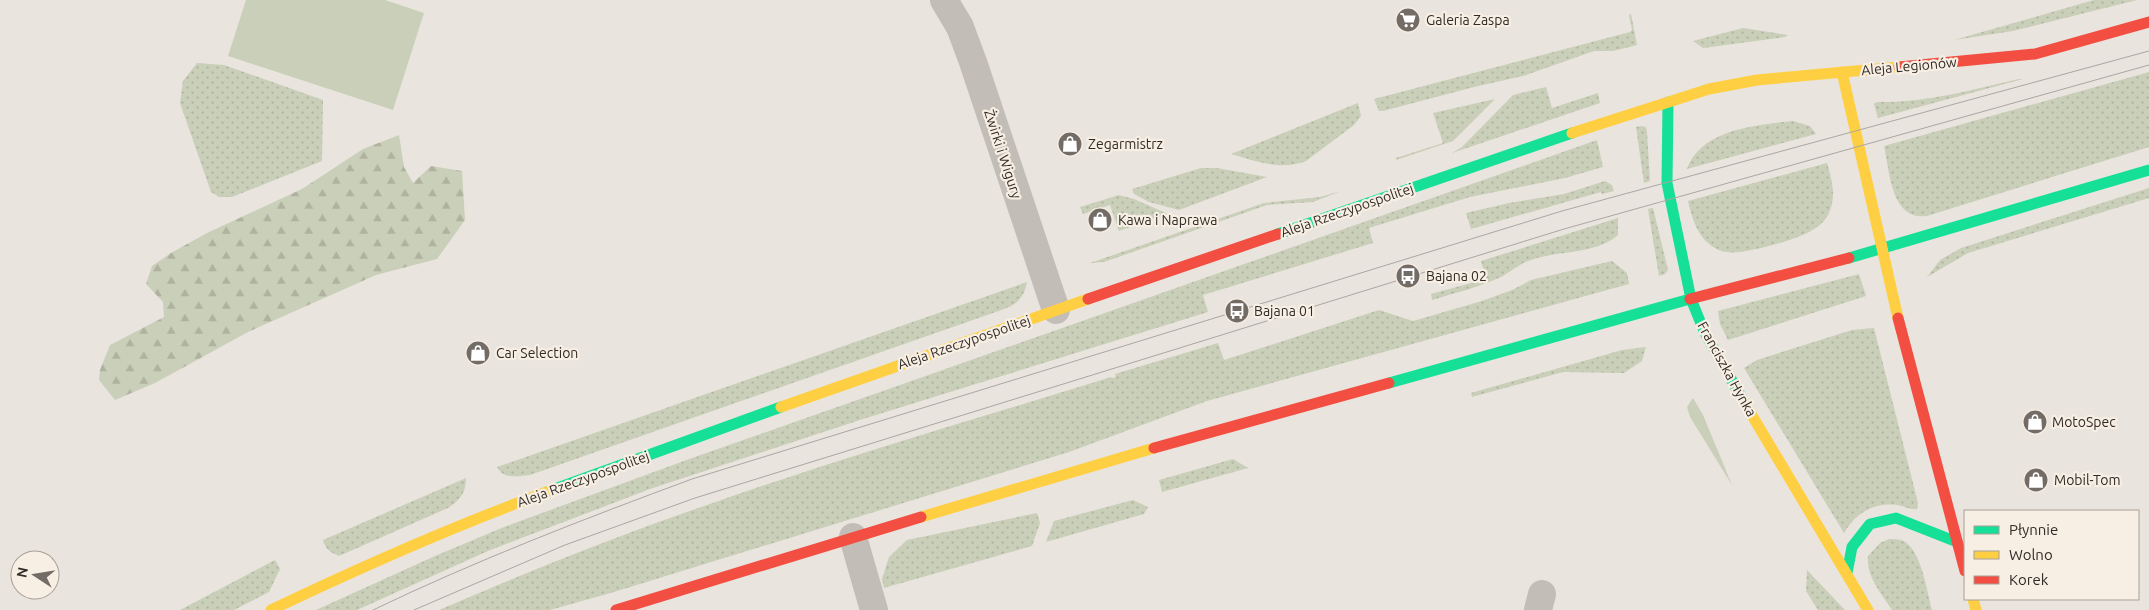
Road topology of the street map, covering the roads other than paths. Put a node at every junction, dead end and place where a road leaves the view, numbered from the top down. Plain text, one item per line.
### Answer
1 (944, 0) edge
2 (2149, 22) edge
3 (1842, 72) junction
4 (1668, 102) junction
5 (2149, 170) edge
6 (1882, 250) junction
7 (1692, 299) junction
8 (1056, 310) junction
9 (853, 537) junction
10 (1957, 542) junction
11 (1964, 567) edge
12 (1847, 573) junction
13 (271, 610) edge
14 (616, 610) edge
15 (874, 610) edge
16 (1868, 610) edge

1 - 8 street, Żwirki i Wigury
2 - 3 main road, Aleja Legionów
3 - 4 main road, Aleja Legionów
3 - 6 main road
4 - 7 main road, Franciszka Hynka
4 - 8 main road, Aleja Rzeczypospolitej
5 - 6 main road
6 - 7 main road
6 - 10 main road
7 - 9 main road
7 - 12 main road, Franciszka Hynka
8 - 13 main road, Aleja Rzeczypospolitej
9 - 14 main road
9 - 15 street
10 - 11 main road
10 - 12 main road
12 - 16 main road, Franciszka Hynka

